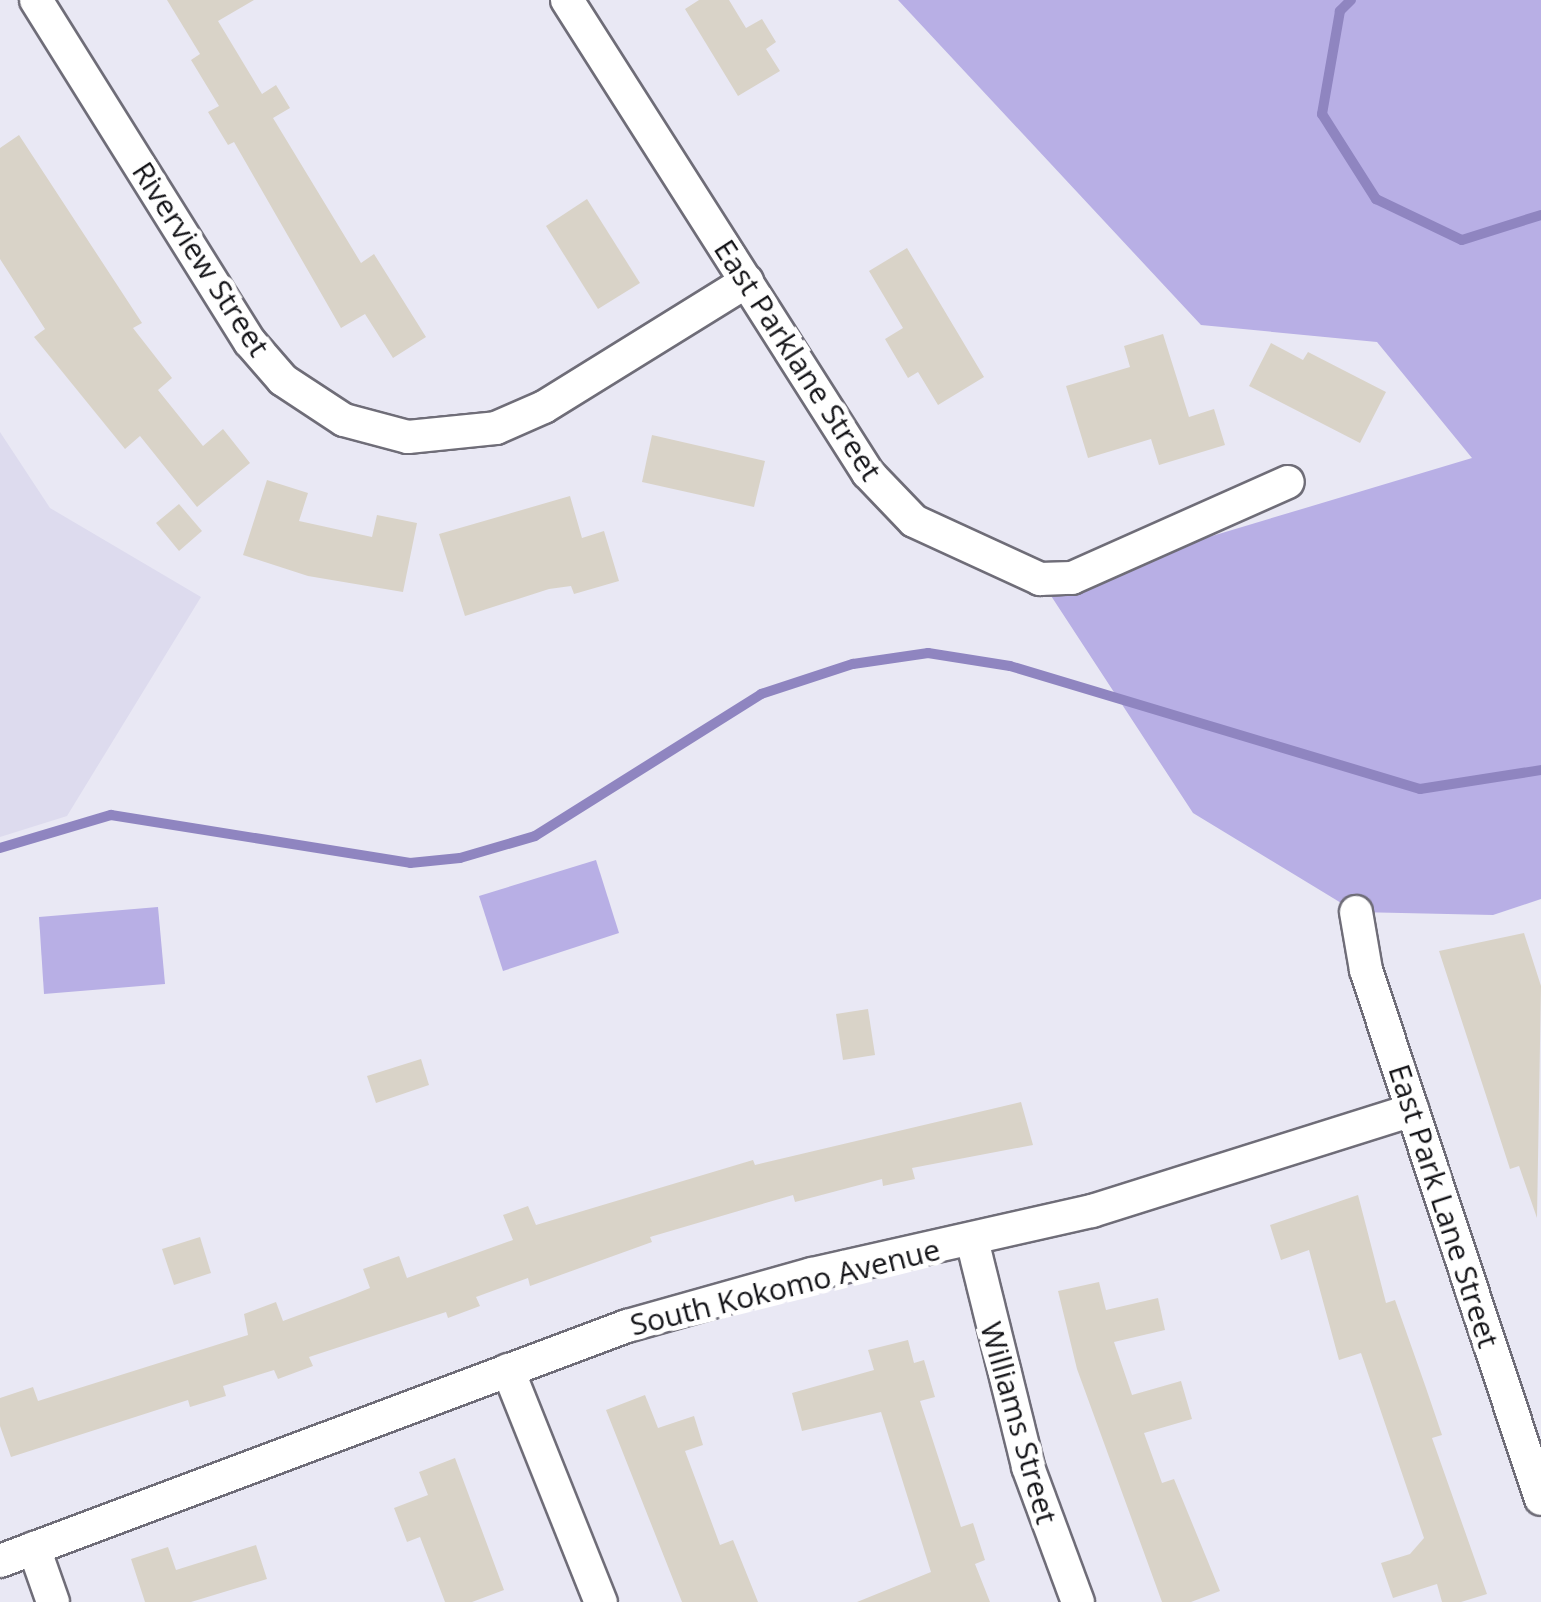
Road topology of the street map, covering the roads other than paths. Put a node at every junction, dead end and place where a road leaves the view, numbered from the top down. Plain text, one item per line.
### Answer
1 (36, 0) edge
2 (567, 0) edge
3 (747, 280) junction
4 (1288, 482) dead end
5 (1356, 912) dead end
6 (1412, 1110) junction
7 (972, 1240) junction
8 (508, 1370) junction
9 (1541, 1498) edge
10 (34, 1548) junction
11 (0, 1562) edge
12 (54, 1602) edge
13 (601, 1602) edge
14 (1078, 1602) edge

1 - 3 street, Riverview Street
2 - 3 street, East Parklane Street
3 - 4 street, East Parklane Street
5 - 6 street, East Park Lane Street
6 - 7 street, South Kokomo Avenue
6 - 9 street, East Park Lane Street
7 - 8 street, South Kokomo Avenue
7 - 14 street, Williams Street
8 - 10 street, South Kokomo Avenue
8 - 13 street
10 - 11 street, South Kokomo Avenue
10 - 12 street

